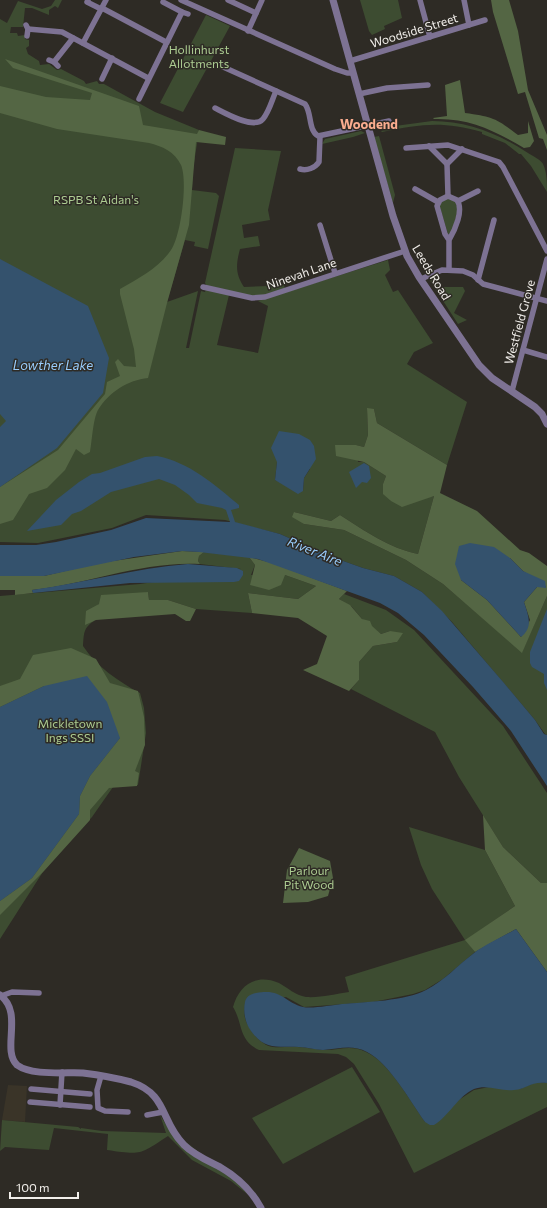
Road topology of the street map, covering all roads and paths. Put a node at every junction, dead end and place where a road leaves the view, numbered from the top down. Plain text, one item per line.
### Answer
1 (106, 0) edge
2 (182, 0) edge
3 (228, 0) edge
4 (262, 0) edge
5 (333, 0) edge
6 (420, 0) edge
7 (464, 0) edge
8 (86, 1) edge
9 (163, 2) dead end
10 (102, 9) junction
11 (256, 13) junction
12 (485, 20) dead end
13 (469, 25) junction
14 (248, 31) junction
15 (27, 36) dead end
16 (430, 37) junction
17 (73, 38) junction
18 (166, 42) junction
19 (83, 43) junction
20 (112, 58) junction
21 (350, 61) junction
22 (54, 63) dead end
23 (221, 66) dead end
24 (353, 73) junction
25 (148, 78) junction
26 (102, 79) dead end
27 (428, 85) dead end
28 (276, 91) junction
29 (359, 94) junction
30 (139, 99) dead end
31 (215, 108) dead end
32 (389, 121) dead end
33 (368, 126) junction
34 (320, 136) junction
35 (429, 146) junction
36 (406, 148) dead end
37 (462, 149) junction
38 (447, 164) junction
39 (300, 169) dead end
40 (415, 189) dead end
41 (478, 191) dead end
42 (448, 196) junction
43 (438, 202) junction
44 (458, 202) junction
45 (494, 220) dead end
46 (320, 225) dead end
47 (449, 240) junction
48 (405, 251) junction
49 (547, 251) edge
50 (547, 259) edge
51 (449, 270) junction
52 (335, 273) junction
53 (421, 280) junction
54 (478, 280) junction
55 (203, 287) dead end
56 (537, 298) junction
57 (547, 301) edge
58 (523, 350) junction
59 (547, 357) edge
60 (512, 391) junction
61 (547, 424) edge
62 (39, 993) dead end
63 (1, 996) edge
64 (62, 1072) junction
65 (101, 1076) junction
66 (31, 1090) dead end
67 (61, 1092) junction
68 (90, 1094) dead end
69 (30, 1102) dead end
70 (60, 1105) junction
71 (90, 1108) dead end
72 (128, 1112) dead end
73 (163, 1112) junction
74 (147, 1115) dead end
75 (261, 1208) edge

1 - 10 street
2 - 14 street
3 - 11 street
4 - 11 street
5 - 21 street, Leeds Road
6 - 16 street
7 - 13 street
8 - 10 street
9 - 18 street
10 - 18 street
10 - 19 street
11 - 14 street
12 - 13 street, Woodside Street
13 - 16 street, Woodside Street
14 - 24 street
15 - 17 street
16 - 21 street, Woodside Street
17 - 19 street
17 - 22 street
18 - 25 street
19 - 20 street
20 - 25 street
20 - 26 street
21 - 24 street, Leeds Road
23 - 28 street
24 - 29 street, Leeds Road
25 - 30 street
27 - 29 street
28 - 31 street
28 - 34 street
29 - 33 street, Leeds Road
32 - 33 street
33 - 34 street
33 - 48 street, Leeds Road
34 - 39 street
35 - 36 street
35 - 37 street
35 - 38 street
37 - 38 street
37 - 49 street
38 - 42 street
40 - 43 street
41 - 44 street
42 - 43 street
42 - 44 street
43 - 47 street
44 - 47 street
45 - 54 street
46 - 52 street
47 - 51 street
48 - 52 street, Ninevah Lane
48 - 53 street, Leeds Road
50 - 56 street, Westfield Grove
51 - 53 street
51 - 54 street
52 - 55 street, Ninevah Lane
53 - 60 street, Leeds Road
54 - 56 street
56 - 57 street
56 - 58 street, Westfield Grove
58 - 59 street
58 - 60 street, Westfield Grove
60 - 61 street, Leeds Road
62 - 63 street
63 - 64 street
64 - 65 street
64 - 67 street
65 - 72 street
65 - 73 street
66 - 67 street
67 - 68 street
67 - 70 street
69 - 70 street
70 - 71 street
73 - 74 street
73 - 75 street

